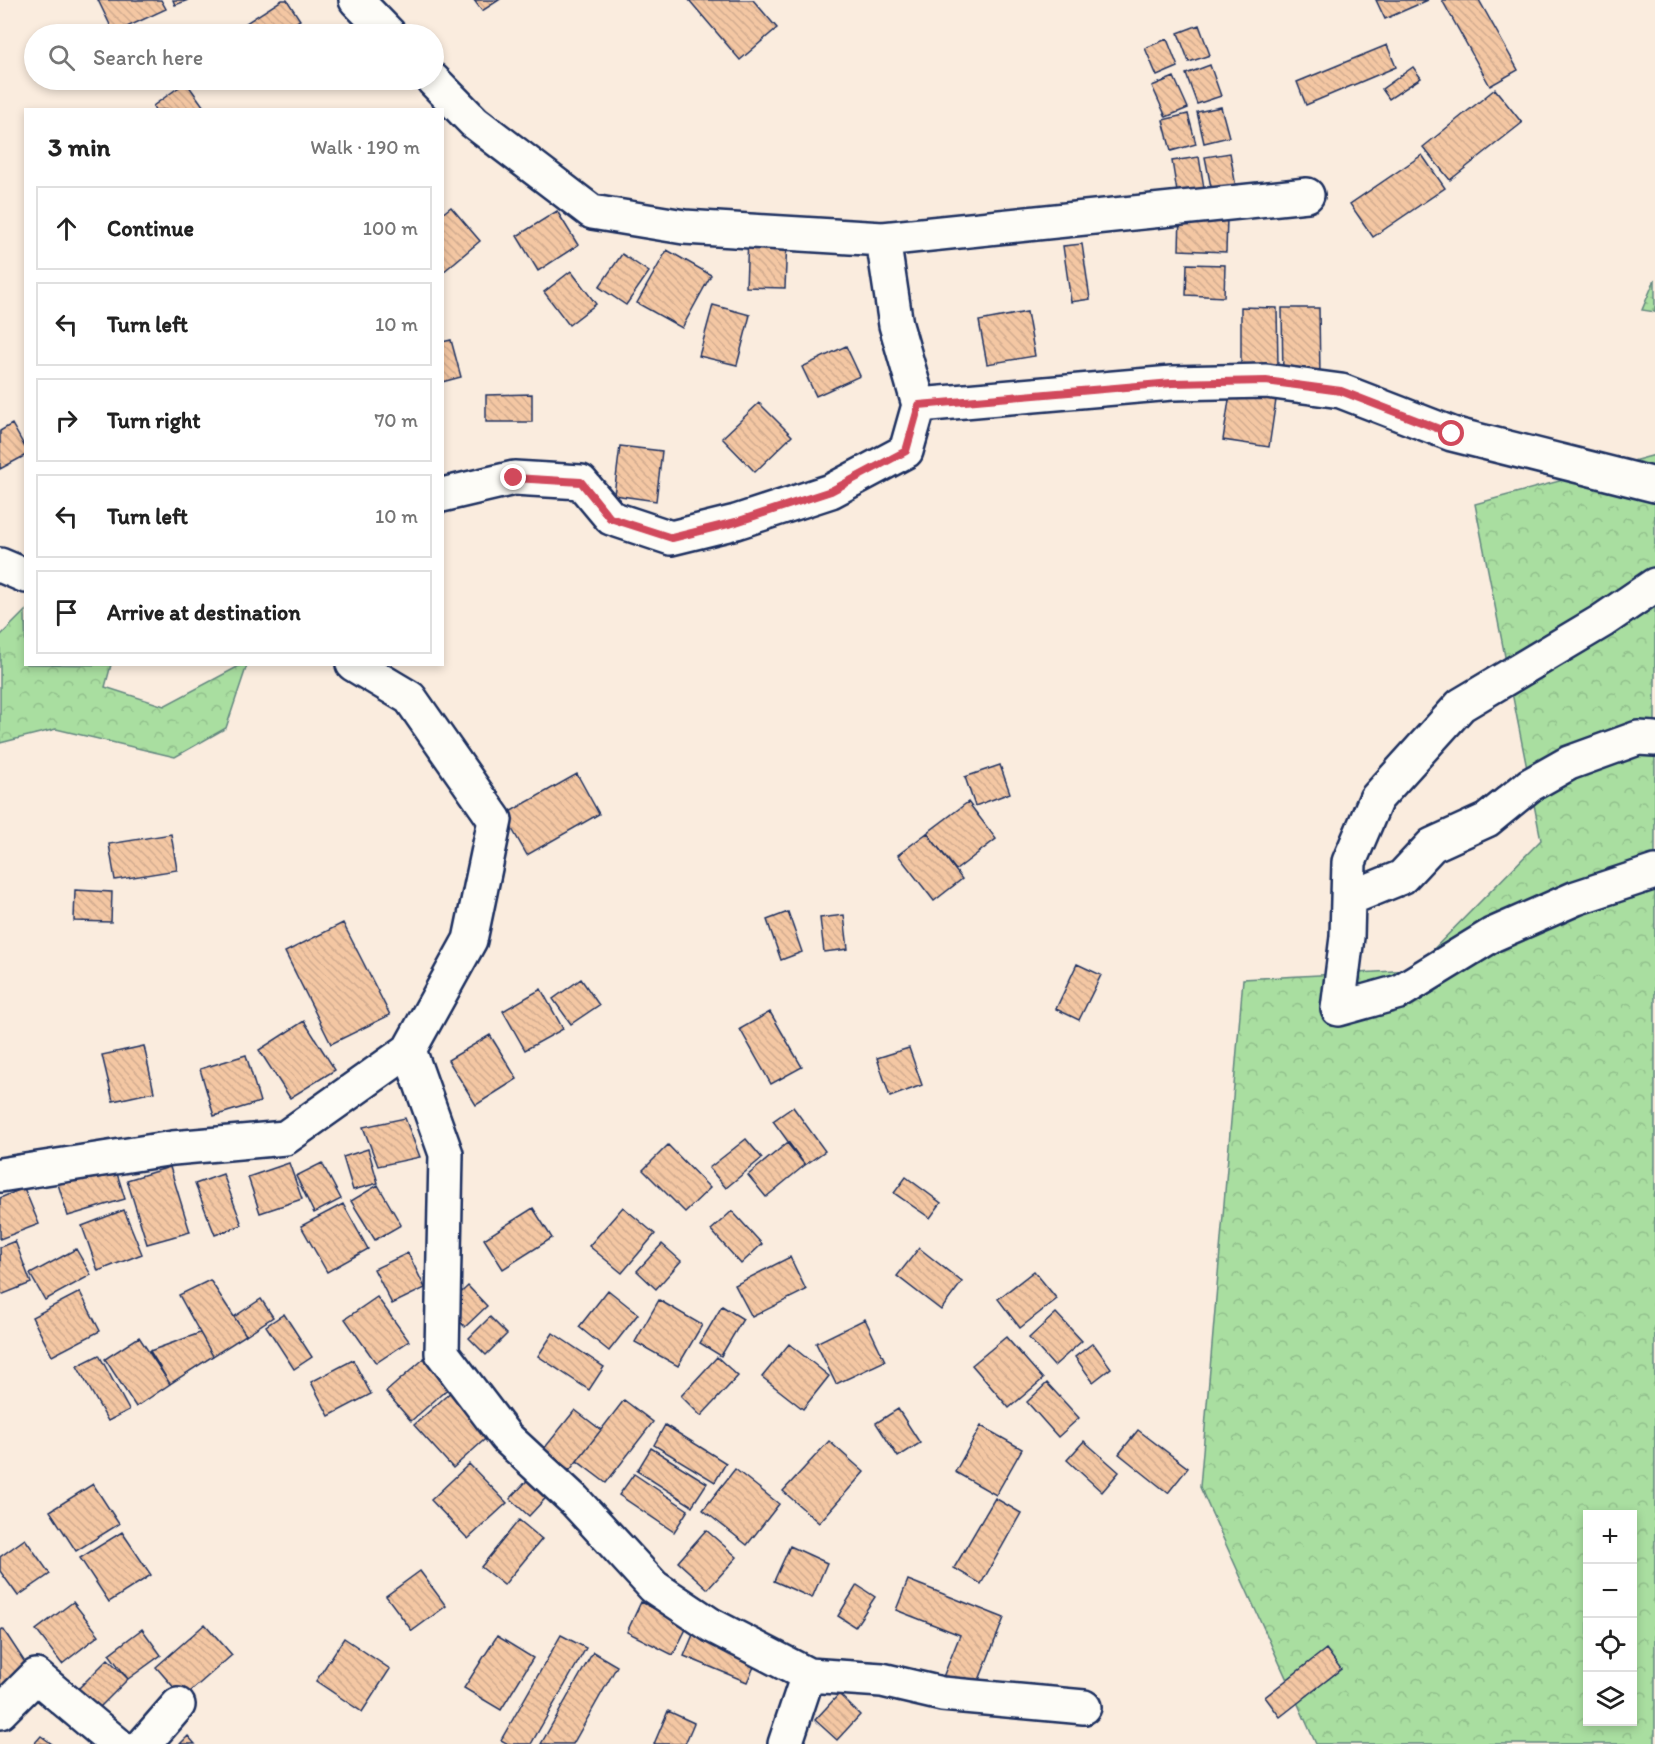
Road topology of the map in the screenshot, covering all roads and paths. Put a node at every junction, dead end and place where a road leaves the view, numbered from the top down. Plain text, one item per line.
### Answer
1 (356, 0) edge
2 (379, 24) edge
3 (443, 90) edge
4 (1306, 195) dead end
5 (883, 239) junction
6 (919, 405) junction
7 (1655, 485) edge
8 (444, 495) edge
9 (0, 565) edge
10 (24, 575) edge
11 (1655, 585) edge
12 (356, 666) edge
13 (1655, 739) edge
14 (1655, 872) edge
15 (1348, 899) junction
16 (409, 1050) junction
17 (0, 1175) edge
18 (808, 1675) junction
19 (178, 1705) dead end
20 (1084, 1707) dead end
21 (0, 1712) edge
22 (117, 1744) edge
23 (144, 1744) edge
24 (785, 1744) edge

1 - 2 street
3 - 5 street
4 - 5 street
5 - 6 street
6 - 7 street
6 - 8 street
9 - 10 street
11 - 15 street
12 - 16 street
13 - 15 street
14 - 15 street
16 - 17 street
16 - 18 street
18 - 20 street
18 - 24 street
19 - 23 street
21 - 22 street

